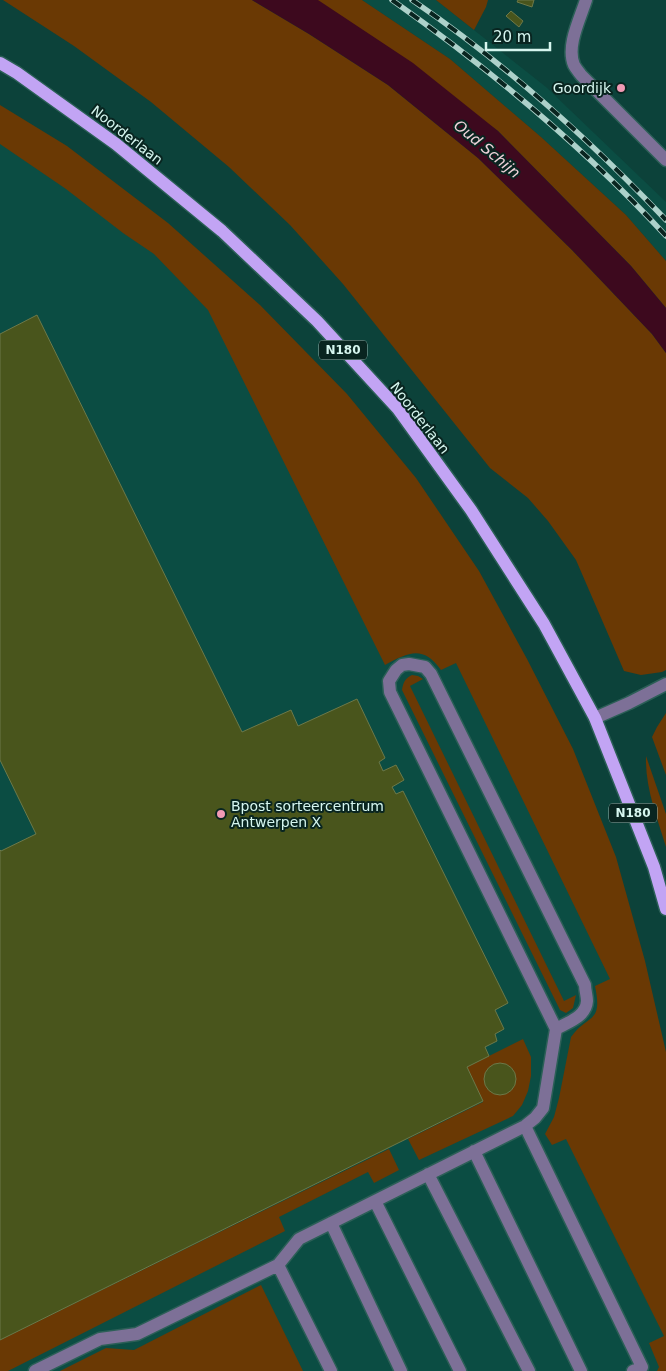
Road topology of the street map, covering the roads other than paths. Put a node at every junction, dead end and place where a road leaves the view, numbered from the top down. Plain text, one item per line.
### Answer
1 (586, 0) edge
2 (0, 63) edge
3 (666, 160) edge
4 (666, 684) edge
5 (595, 718) junction
6 (666, 909) edge
7 (556, 1029) junction
8 (525, 1126) junction
9 (474, 1151) junction
10 (428, 1174) junction
11 (375, 1201) junction
12 (331, 1223) junction
13 (278, 1265) junction
14 (34, 1371) edge
15 (331, 1371) edge
16 (401, 1371) edge
17 (460, 1371) edge
18 (529, 1371) edge
19 (581, 1371) edge
20 (633, 1371) edge

1 - 3 lane
2 - 5 main road, Noorderlaan / N180
4 - 5 lane
5 - 6 main road, Noorderlaan / N180
7 - 7 lane
7 - 8 lane
8 - 9 lane
8 - 20 lane
9 - 10 lane
9 - 19 lane
10 - 11 lane
10 - 18 lane
11 - 12 lane
11 - 17 lane
12 - 13 lane
12 - 16 lane
13 - 14 lane
13 - 15 lane

